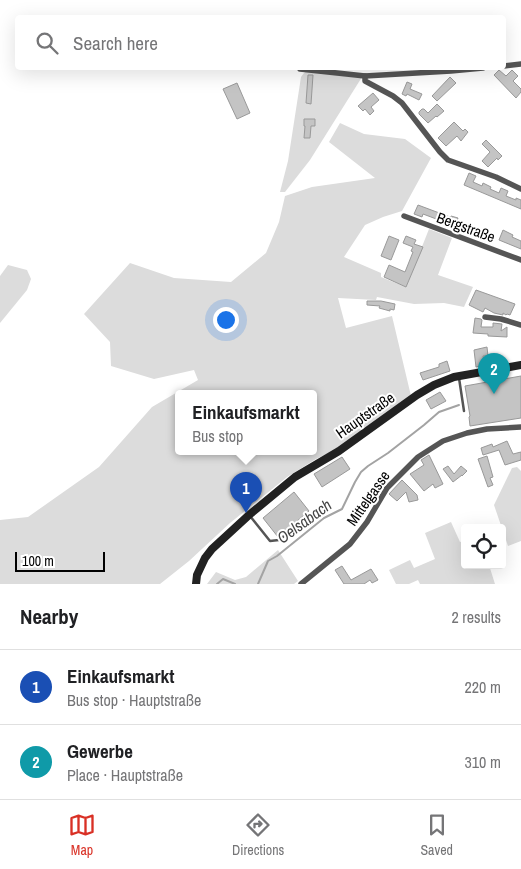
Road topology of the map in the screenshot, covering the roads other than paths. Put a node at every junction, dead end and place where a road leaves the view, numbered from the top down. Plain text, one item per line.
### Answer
1 (521, 64) edge
2 (506, 66) edge
3 (309, 70) edge
4 (462, 70) edge
5 (365, 76) junction
6 (521, 189) edge
7 (404, 216) dead end
8 (521, 260) edge
9 (485, 317) dead end
10 (521, 326) edge
11 (521, 366) edge
12 (458, 376) junction
13 (464, 411) dead end
14 (521, 427) edge
15 (249, 515) junction
16 (302, 522) dead end
17 (196, 584) edge
18 (301, 584) edge

1 - 2 street
3 - 5 street
4 - 5 street
5 - 6 street
7 - 8 street, Bergstraße
9 - 10 street
11 - 12 main road, Hauptstraße
12 - 13 lane
12 - 15 main road, Hauptstraße
14 - 18 street, Mittelgasse
15 - 16 lane
15 - 17 main road, Hauptstraße

